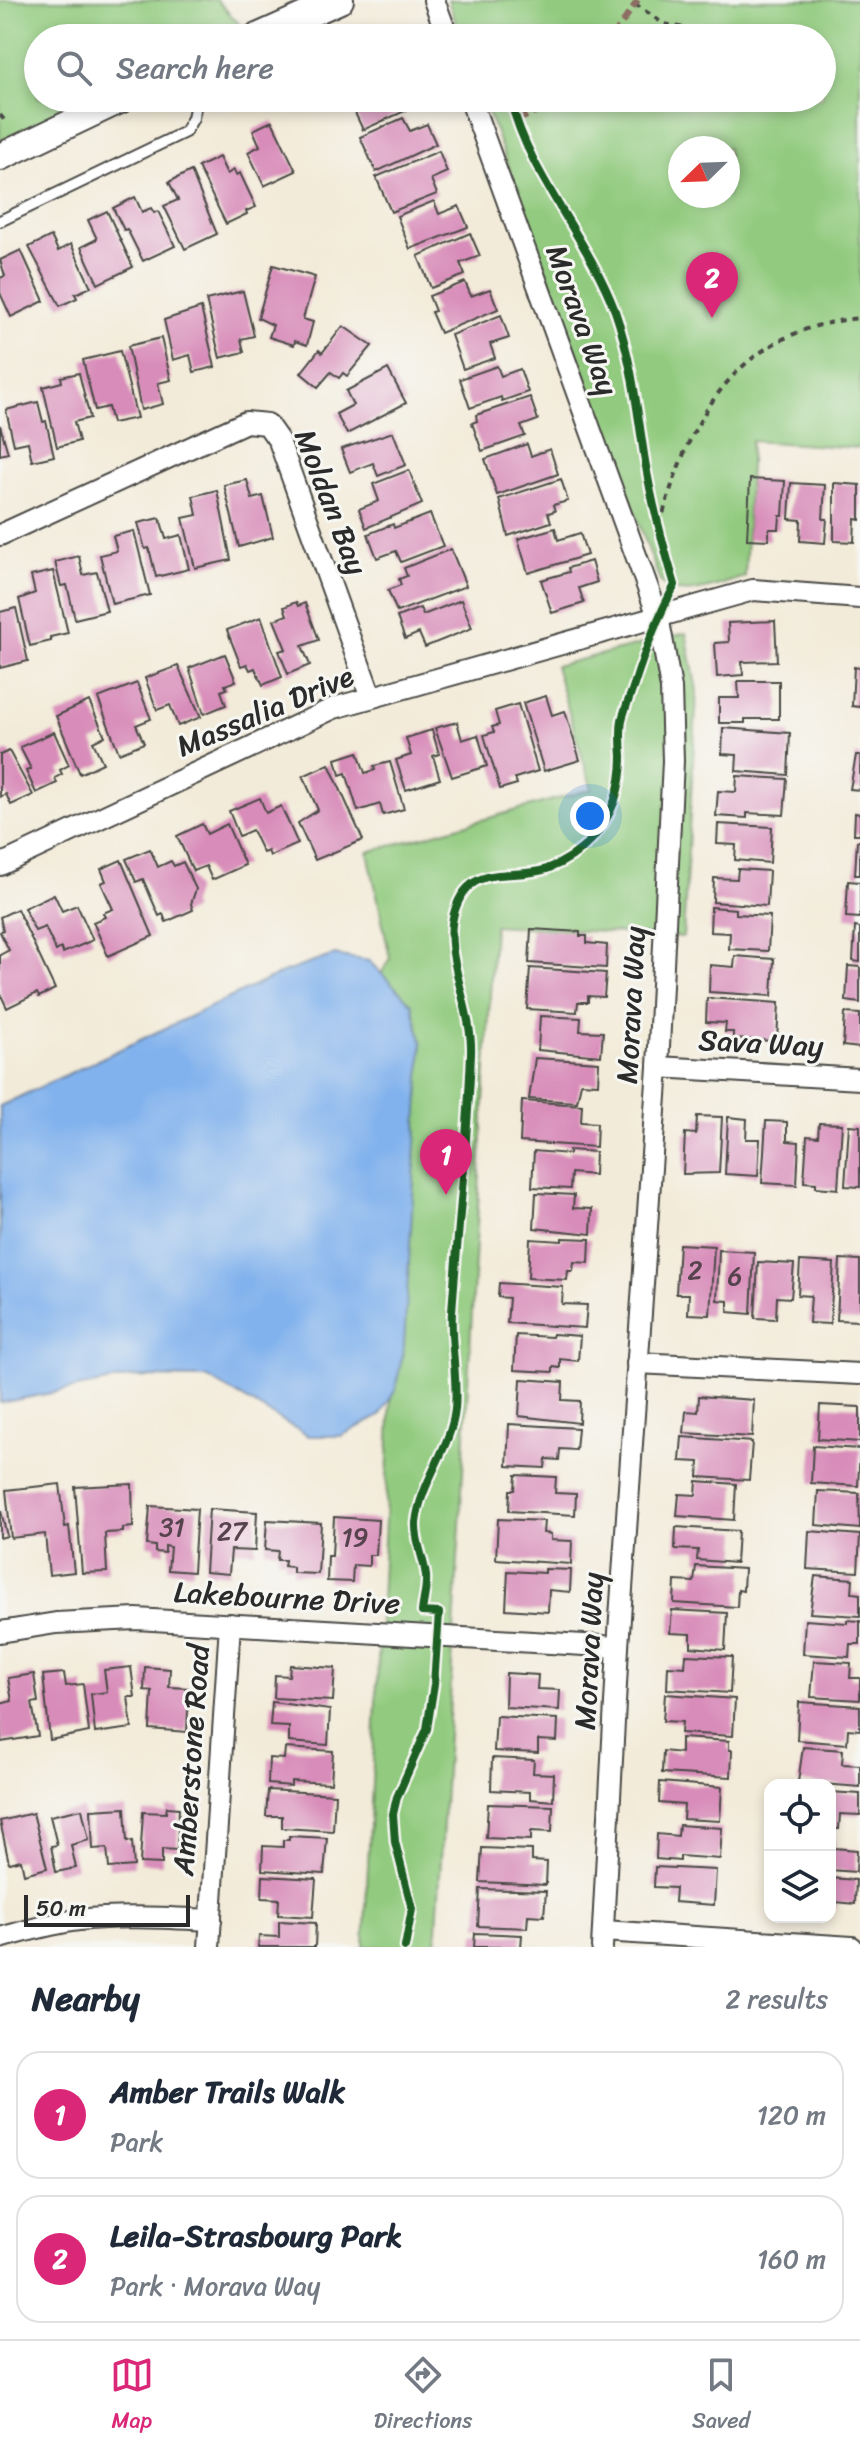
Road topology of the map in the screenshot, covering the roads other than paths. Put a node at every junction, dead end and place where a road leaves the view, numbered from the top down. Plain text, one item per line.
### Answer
1 (340, 0) edge
2 (434, 0) edge
3 (286, 24) edge
4 (443, 24) edge
5 (95, 112) edge
6 (194, 112) edge
7 (475, 112) edge
8 (0, 157) edge
9 (0, 221) edge
10 (0, 535) edge
11 (860, 598) edge
12 (658, 616) junction
13 (371, 697) junction
14 (0, 865) edge
15 (658, 1067) junction
16 (860, 1079) edge
17 (637, 1363) junction
18 (860, 1374) edge
19 (230, 1624) junction
20 (0, 1632) edge
21 (618, 1647) junction
22 (211, 1920) junction
23 (0, 1938) edge
24 (603, 1939) edge
25 (209, 1947) edge
26 (852, 1947) edge

1 - 3 street
2 - 4 street
5 - 8 street
6 - 9 lane
7 - 12 street, Morava Way
10 - 13 street, Moldan Bay
11 - 12 street, Massalia Drive
12 - 13 street, Massalia Drive
12 - 15 street, Morava Way
13 - 14 street, Massalia Drive
15 - 16 street, Sava Way
15 - 17 street, Morava Way
17 - 18 street
17 - 21 street, Morava Way
19 - 20 street, Lakebourne Drive
19 - 21 street, Lakebourne Drive
19 - 22 street, Amberstone Road
21 - 24 street, Morava Way
22 - 23 street
22 - 25 street, Amberstone Road
24 - 26 street

